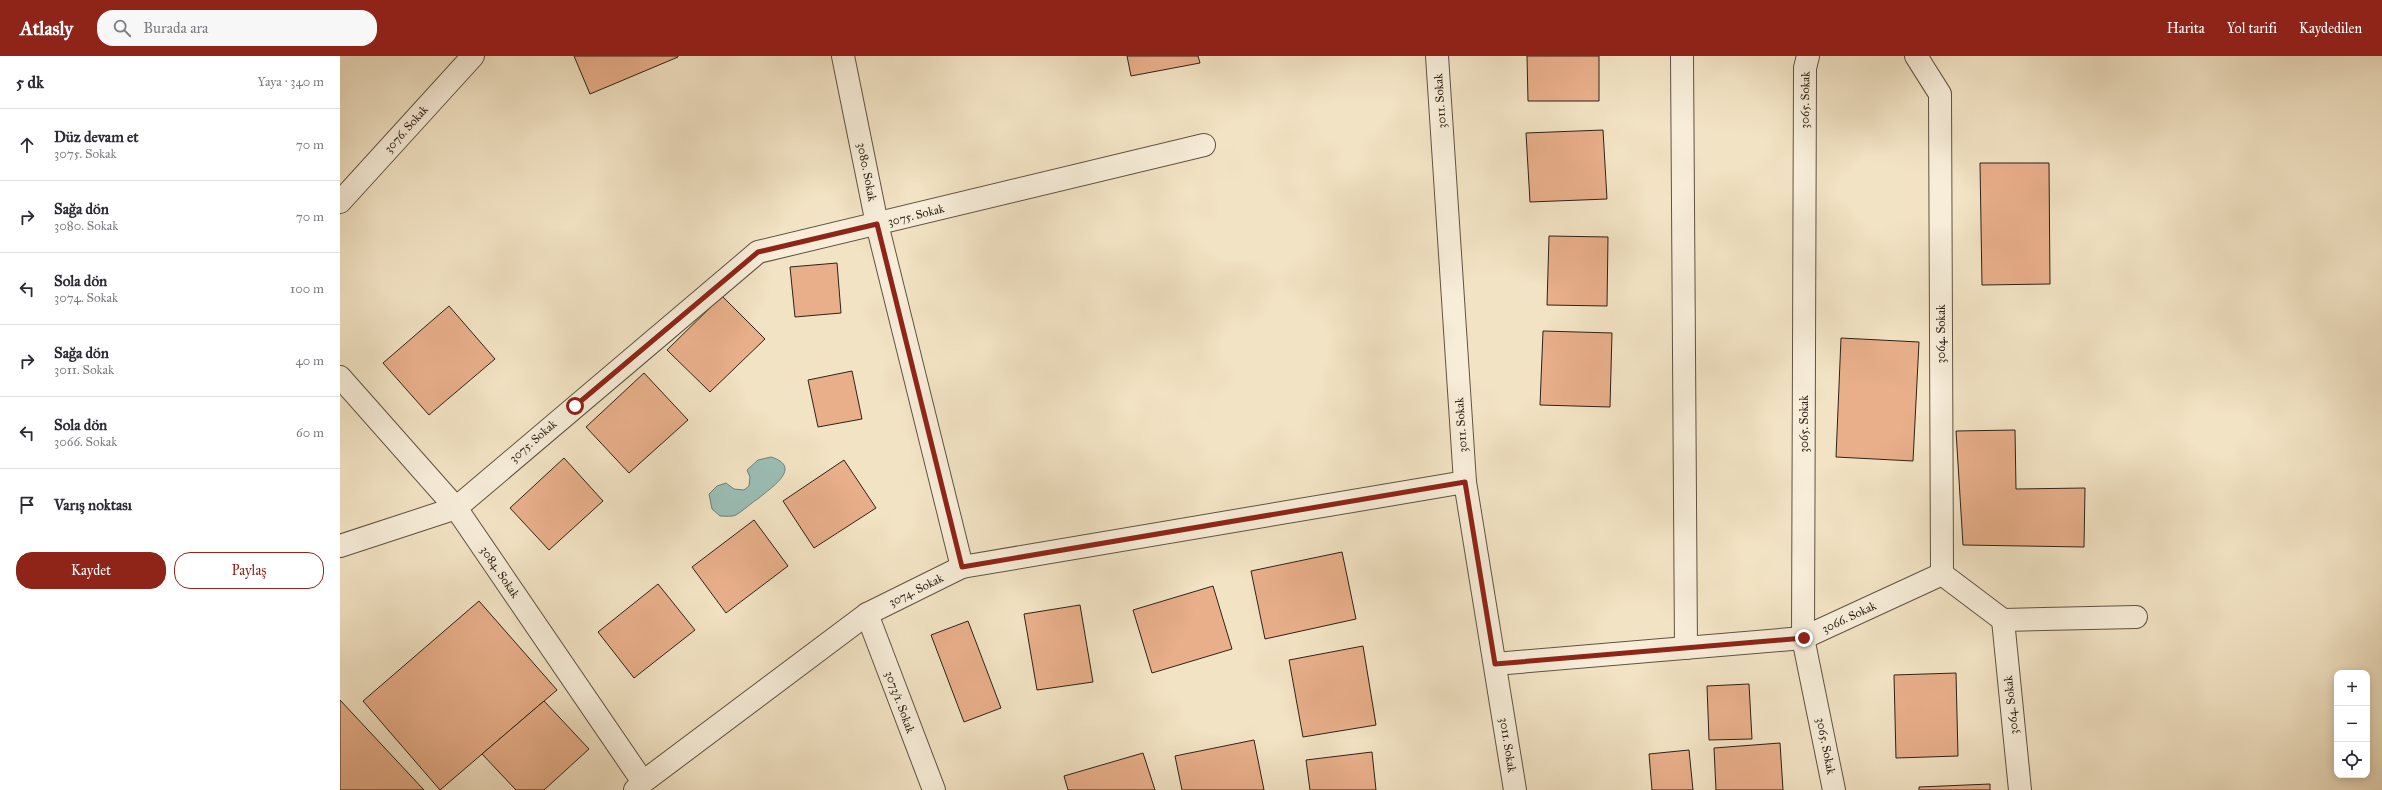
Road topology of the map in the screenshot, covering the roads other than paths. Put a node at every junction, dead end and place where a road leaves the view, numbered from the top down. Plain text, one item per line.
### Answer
1 (473, 56) edge
2 (844, 56) edge
3 (1437, 56) edge
4 (1682, 56) edge
5 (1808, 56) edge
6 (1916, 56) edge
7 (1204, 145) dead end
8 (340, 202) edge
9 (877, 224) junction
10 (340, 377) edge
11 (1465, 482) junction
12 (456, 508) junction
13 (340, 546) edge
14 (962, 567) junction
15 (1942, 574) junction
16 (867, 614) junction
17 (2136, 617) dead end
18 (2003, 620) junction
19 (1804, 638) junction
20 (1686, 648) junction
21 (1495, 664) junction
22 (639, 786) edge
23 (934, 790) edge
24 (1516, 790) edge
25 (1834, 790) edge
26 (2020, 790) edge

1 - 8 street, 3076. Sokak
2 - 9 street, 3080. Sokak
3 - 11 street, 3011. Sokak
4 - 20 street
5 - 19 street, 3065. Sokak
6 - 15 street, 3064. Sokak
7 - 9 street, 3075. Sokak
9 - 12 street, 3075. Sokak
9 - 14 street, 3080. Sokak
10 - 12 street, 3084. Sokak
11 - 14 street, 3074. Sokak
11 - 21 street, 3011. Sokak
12 - 13 street, 3075. Sokak
12 - 22 street, 3084. Sokak
14 - 16 street, 3074. Sokak
15 - 18 street
15 - 19 street, 3066. Sokak
16 - 22 street, 3074. Sokak
16 - 23 street, 3073/1. Sokak
17 - 18 street
18 - 26 street, 3064. Sokak
19 - 20 street, 3066. Sokak
19 - 25 street, 3065. Sokak
20 - 21 street, 3066. Sokak
21 - 24 street, 3011. Sokak

